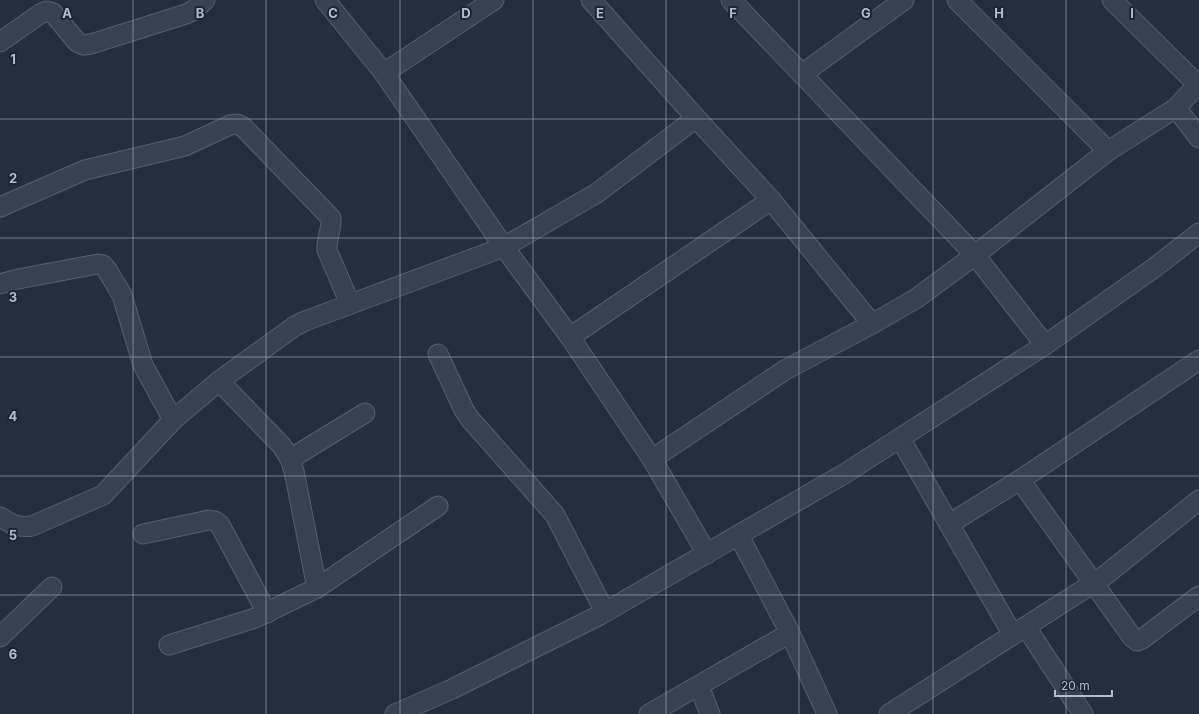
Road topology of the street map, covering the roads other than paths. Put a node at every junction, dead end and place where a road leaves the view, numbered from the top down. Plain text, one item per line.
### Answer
1 (205, 0) edge
2 (325, 0) edge
3 (494, 0) edge
4 (592, 0) edge
5 (732, 0) edge
6 (904, 0) edge
7 (957, 0) edge
8 (1112, 0) edge
9 (44, 5) edge
10 (0, 42) edge
11 (384, 73) junction
12 (802, 74) junction
13 (1198, 84) edge
14 (1176, 108) junction
15 (696, 118) junction
16 (1199, 138) edge
17 (1108, 151) junction
18 (771, 200) junction
19 (0, 207) edge
20 (1199, 233) edge
21 (504, 247) junction
22 (975, 255) junction
23 (0, 284) edge
24 (350, 304) junction
25 (872, 324) junction
26 (570, 337) junction
27 (1045, 345) junction
28 (438, 354) dead end
29 (1199, 360) edge
30 (219, 381) junction
31 (365, 413) dead end
32 (173, 420) junction
33 (900, 438) junction
34 (290, 459) junction
35 (652, 459) junction
36 (1020, 480) junction
37 (1199, 500) edge
38 (438, 506) dead end
39 (0, 517) edge
40 (949, 524) junction
41 (143, 534) dead end
42 (739, 536) junction
43 (707, 554) junction
44 (1093, 584) junction
45 (52, 587) dead end
46 (317, 588) junction
47 (1199, 596) edge
48 (268, 612) junction
49 (606, 612) junction
50 (1019, 631) junction
51 (790, 633) junction
52 (0, 637) edge
53 (170, 644) dead end
54 (699, 686) junction
55 (395, 714) edge
56 (649, 714) edge
57 (710, 714) edge
58 (827, 714) edge
59 (889, 714) edge
60 (1083, 714) edge

1 - 9 street
2 - 11 street
3 - 11 street
4 - 15 street
5 - 12 street
6 - 12 street
7 - 17 street
8 - 13 street
9 - 10 street
11 - 21 street
12 - 22 street
13 - 14 street
14 - 16 street
14 - 17 street
15 - 18 street
15 - 21 street
17 - 22 street
18 - 25 street
18 - 26 street
19 - 24 street
20 - 27 street
21 - 24 street
21 - 26 street
22 - 25 street
22 - 27 street
23 - 32 street
24 - 30 street
25 - 35 street
26 - 35 street
27 - 33 street
28 - 49 street
29 - 36 street
30 - 32 street
30 - 34 street
31 - 34 street
32 - 39 street
33 - 40 street
33 - 42 street
34 - 46 street
35 - 43 street
36 - 40 street
36 - 44 street
37 - 44 street
38 - 46 street
40 - 50 street
41 - 48 street
42 - 43 street
42 - 51 street
43 - 49 street
44 - 47 street
44 - 50 street
45 - 52 street
46 - 48 street
48 - 53 street
49 - 55 street
50 - 59 street
50 - 60 street
51 - 54 street
51 - 58 street
54 - 56 street
54 - 57 street

